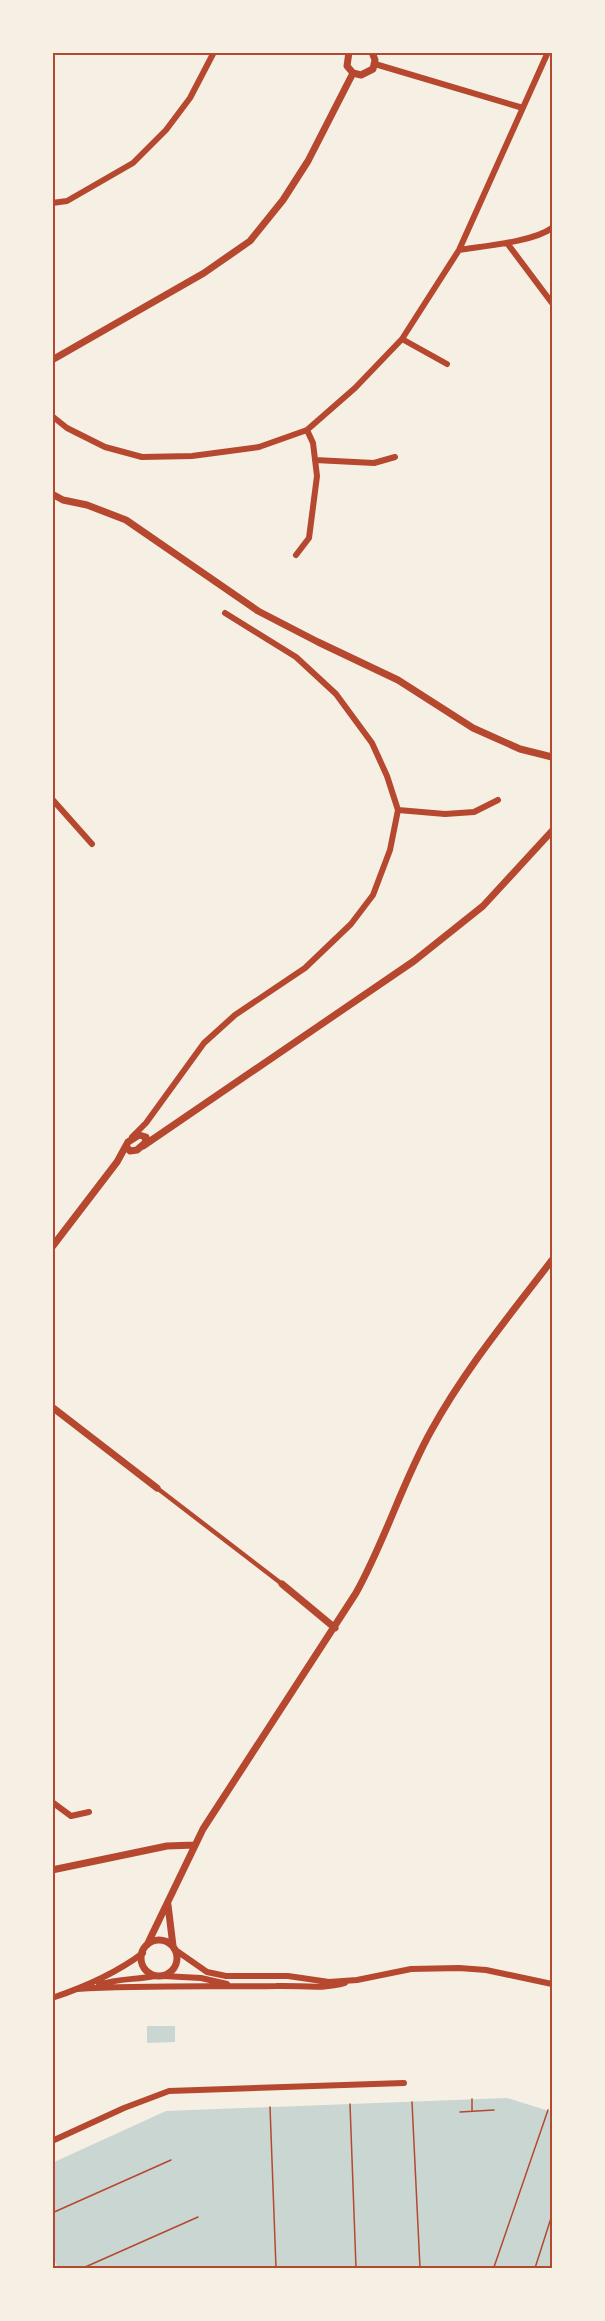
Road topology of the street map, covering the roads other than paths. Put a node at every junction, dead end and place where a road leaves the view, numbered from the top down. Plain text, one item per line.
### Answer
1 (214, 52) edge
2 (349, 52) edge
3 (372, 52) edge
4 (548, 52) edge
5 (375, 64) junction
6 (353, 73) junction
7 (523, 108) junction
8 (52, 203) edge
9 (552, 228) edge
10 (507, 243) junction
11 (459, 250) junction
12 (552, 303) edge
13 (402, 339) junction
14 (52, 360) edge
15 (447, 364) dead end
16 (52, 416) edge
17 (308, 430) junction
18 (395, 457) dead end
19 (315, 460) junction
20 (52, 494) edge
21 (296, 555) dead end
22 (225, 613) dead end
23 (552, 757) edge
24 (52, 799) edge
25 (498, 800) dead end
26 (398, 810) junction
27 (552, 831) edge
28 (92, 844) dead end
29 (146, 1123) junction
30 (131, 1138) junction
31 (143, 1143) junction
32 (126, 1146) junction
33 (117, 1162) junction
34 (52, 1247) edge
35 (552, 1260) edge
36 (52, 1407) edge
37 (157, 1488) joint
38 (282, 1584) joint
39 (335, 1628) junction
40 (52, 1802) edge
41 (89, 1812) dead end
42 (195, 1845) junction
43 (52, 1870) edge
44 (168, 1905) junction
45 (147, 1945) junction
46 (173, 1948) junction
47 (143, 1953) junction
48 (159, 1976) junction
49 (357, 1980) junction
50 (552, 1984) edge
51 (239, 1987) junction
52 (93, 1988) junction
53 (77, 1989) junction
54 (52, 1998) edge
55 (405, 2083) dead end
56 (52, 2141) edge

1 - 8 street
2 - 6 street
3 - 5 street
4 - 7 street
5 - 6 street
5 - 7 street
6 - 14 street
7 - 11 street
9 - 10 street
10 - 11 street
10 - 12 street
11 - 13 street
13 - 15 street
13 - 17 street
16 - 17 street
17 - 19 street
18 - 19 street
19 - 21 street
20 - 23 street
22 - 26 street
24 - 28 street
25 - 26 street
26 - 29 street
27 - 31 street
29 - 30 street
29 - 31 street
30 - 31 street
30 - 32 street
31 - 32 street
31 - 33 street
32 - 33 street
33 - 34 street
35 - 39 street
36 - 37 street
37 - 38 street
38 - 39 street
39 - 42 street
40 - 41 street
42 - 43 street
42 - 44 street
44 - 45 street
44 - 46 street
45 - 46 street
45 - 47 street
46 - 48 street
46 - 49 street
47 - 48 street
47 - 53 street
48 - 51 street
48 - 52 street
49 - 50 street
49 - 51 street
51 - 52 street
52 - 53 street
53 - 54 street
55 - 56 street

